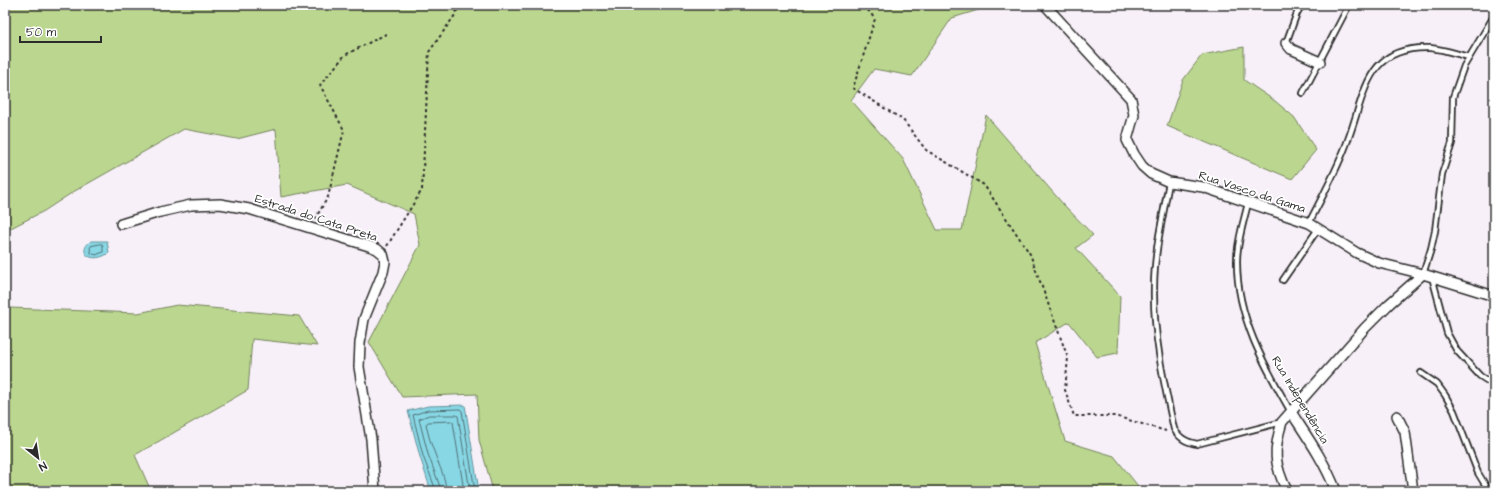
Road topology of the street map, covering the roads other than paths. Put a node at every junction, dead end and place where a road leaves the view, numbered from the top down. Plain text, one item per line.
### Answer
1 (1045, 5) edge
2 (1302, 5) edge
3 (1349, 5) edge
4 (1494, 16) edge
5 (1286, 43) joint
6 (1469, 57) junction
7 (1320, 62) junction
8 (1303, 93) dead end
9 (1170, 182) junction
10 (1248, 203) junction
11 (1309, 223) junction
12 (121, 224) dead end
13 (1318, 229) junction
14 (1423, 274) junction
15 (1432, 277) junction
16 (1283, 280) dead end
17 (1494, 296) edge
18 (1421, 373) dead end
19 (1494, 385) edge
20 (1290, 412) junction
21 (1397, 416) dead end
22 (1282, 422) junction
23 (375, 491) edge
24 (1287, 491) edge
25 (1336, 491) edge
26 (1413, 491) edge
27 (1489, 491) edge

1 - 9 street, Rua Vasco da Gama
2 - 5 lane
3 - 7 lane
4 - 6 lane
5 - 7 street
6 - 11 lane
6 - 14 lane
7 - 8 lane
9 - 10 street, Rua Vasco da Gama
9 - 22 lane
10 - 11 street, Rua Vasco da Gama
10 - 20 lane, Rua Independência
11 - 13 street, Rua Vasco da Gama
12 - 23 street, Estrada do Cata Preta
13 - 14 street, Rua Vasco da Gama
13 - 16 lane
14 - 15 street, Rua Vasco da Gama
14 - 20 street
15 - 17 street, Rua Vasco da Gama
15 - 19 lane
18 - 27 lane
20 - 22 street
20 - 25 street, Rua Independência
21 - 26 street
22 - 24 street

